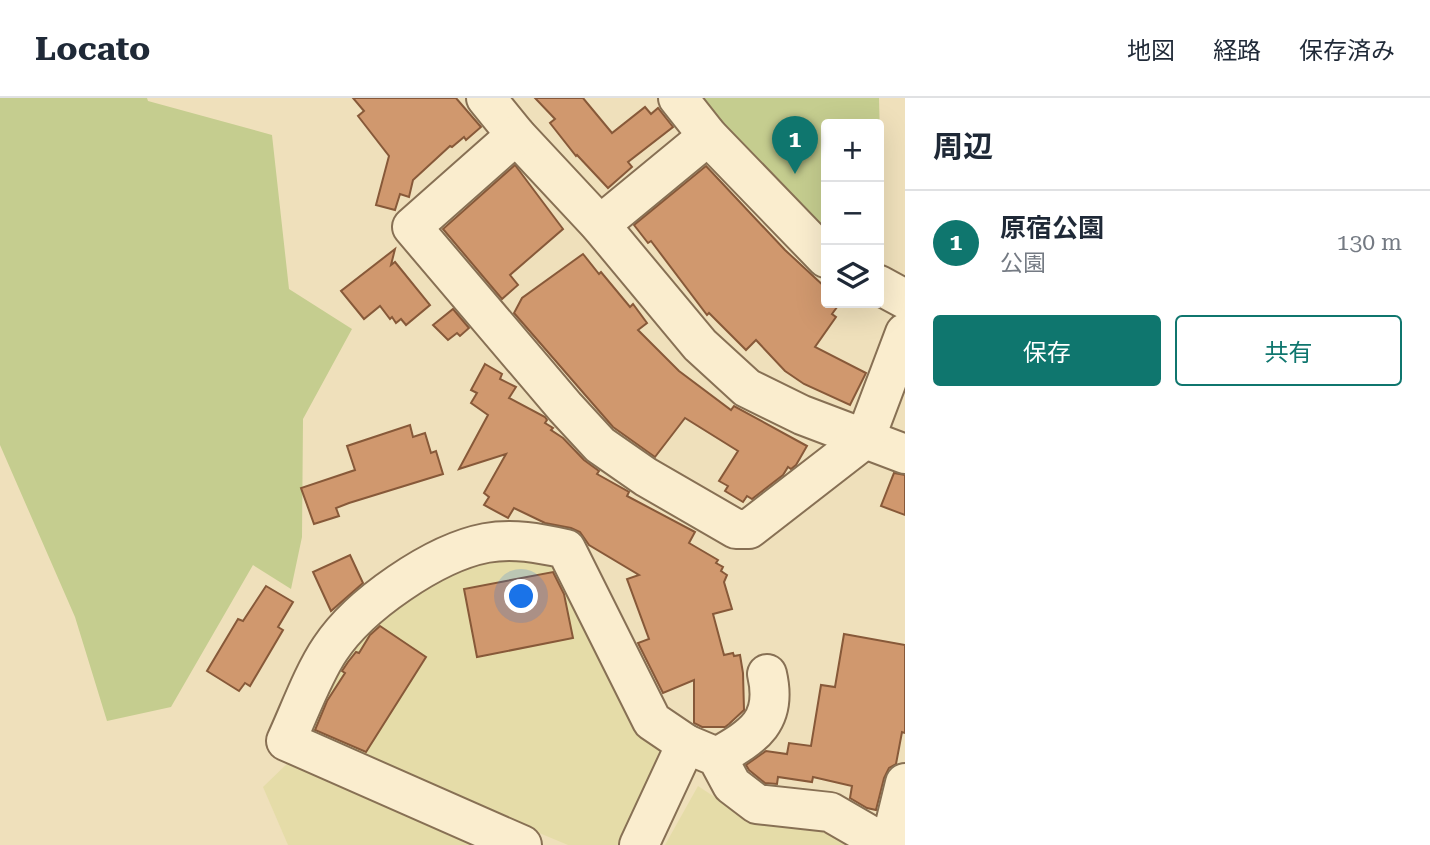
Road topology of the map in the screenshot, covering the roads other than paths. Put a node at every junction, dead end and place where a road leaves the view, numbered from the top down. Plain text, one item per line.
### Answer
1 (486, 98) edge
2 (677, 98) edge
3 (516, 135) junction
4 (708, 136) junction
5 (600, 225) junction
6 (821, 253) edge
7 (884, 288) edge
8 (905, 299) edge
9 (905, 333) edge
10 (865, 439) junction
11 (905, 454) edge
12 (767, 674) dead end
13 (701, 750) junction
14 (905, 783) edge
15 (522, 845) edge
16 (639, 845) edge
17 (888, 845) edge

1 - 3 street
2 - 4 street
3 - 5 street
3 - 10 street
4 - 5 street
4 - 6 street
5 - 10 street
7 - 8 street
9 - 10 street
10 - 11 street
12 - 13 street
13 - 15 street
13 - 16 street
13 - 17 street
14 - 17 street

